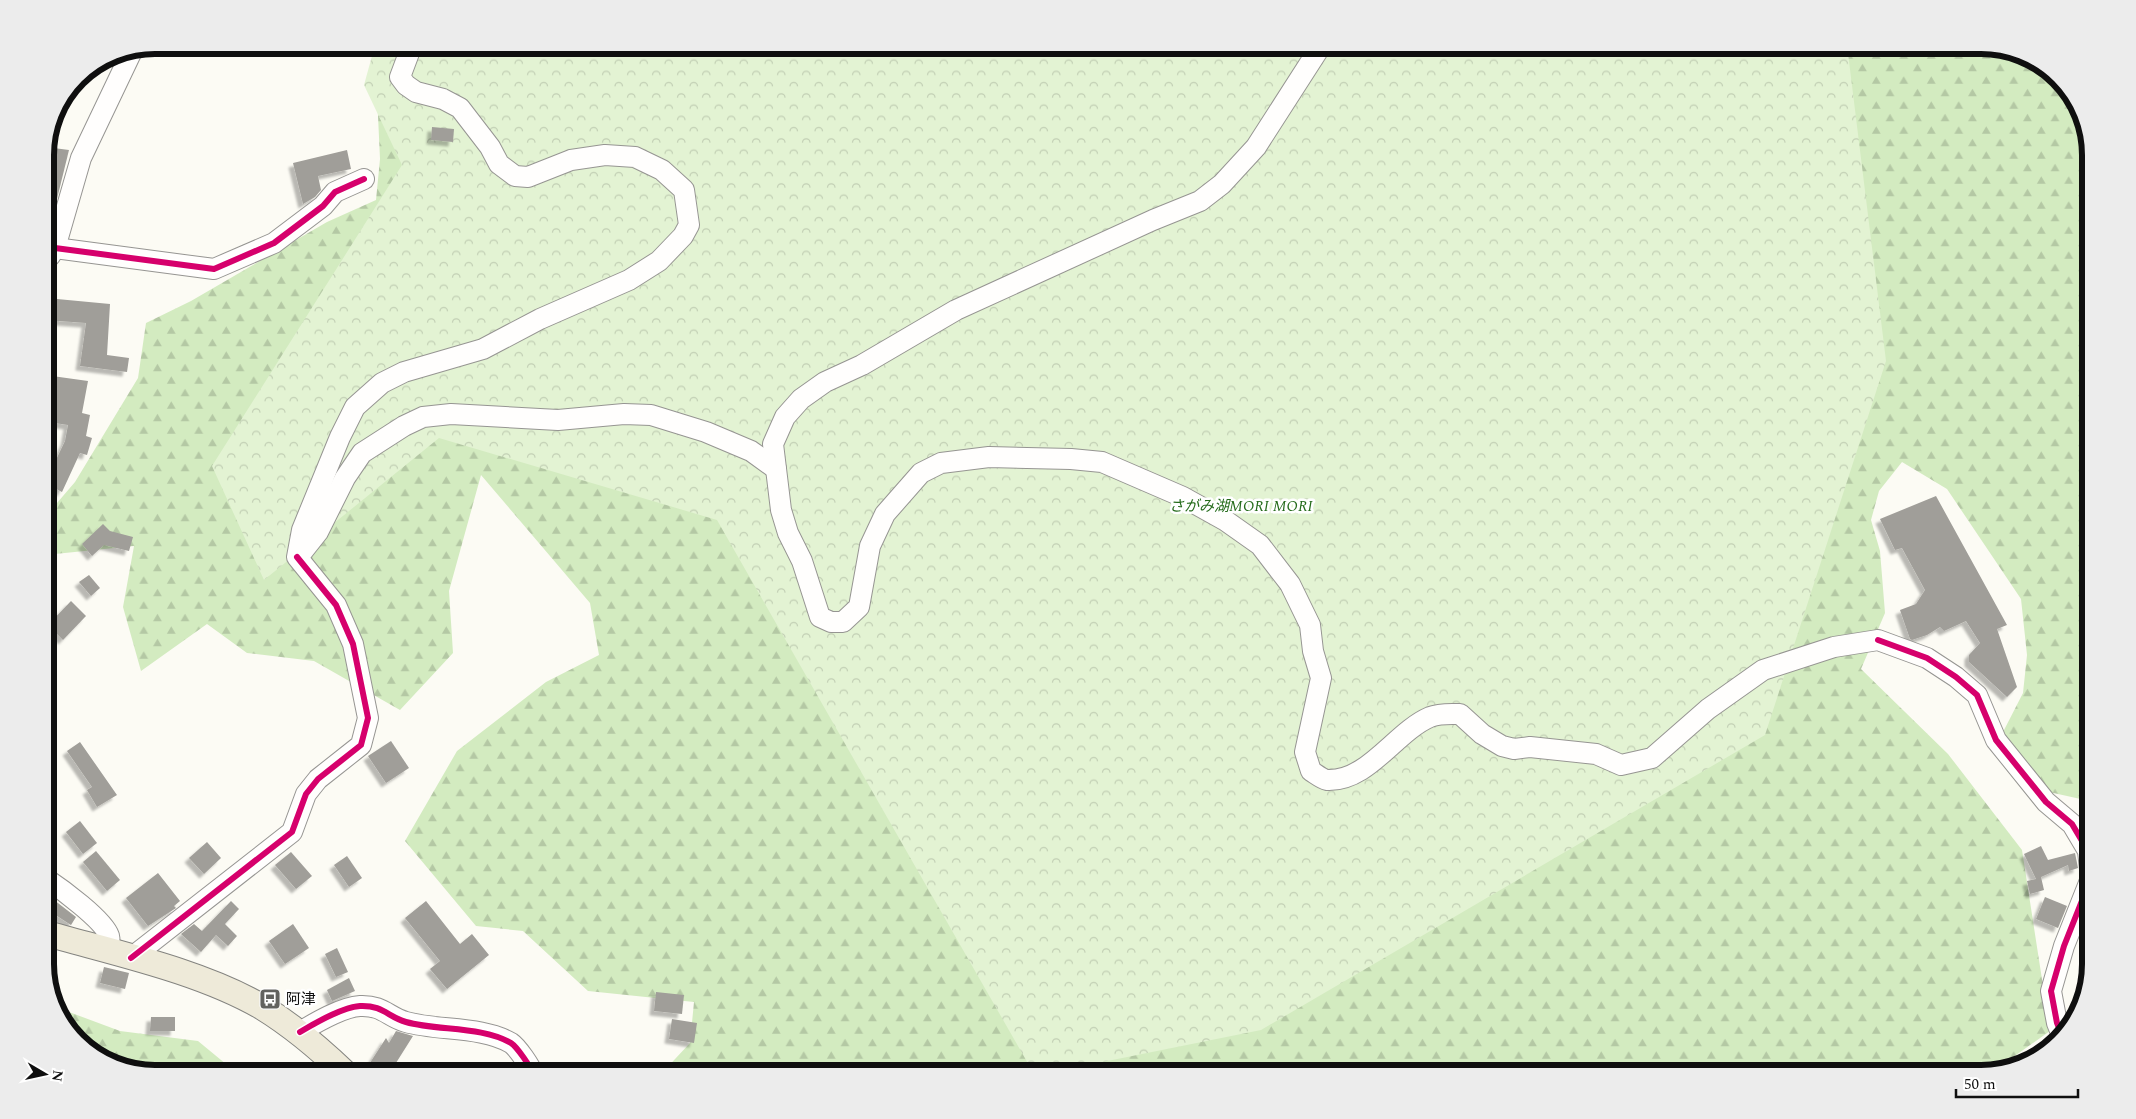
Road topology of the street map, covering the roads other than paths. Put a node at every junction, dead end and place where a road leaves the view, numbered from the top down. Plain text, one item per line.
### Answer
1 (409, 54) edge
2 (1316, 54) edge
3 (129, 57) edge
4 (364, 179) dead end
5 (54, 242) edge
6 (54, 254) edge
7 (776, 469) junction
8 (297, 557) junction
9 (2082, 841) edge
10 (54, 885) edge
11 (2082, 901) edge
12 (54, 936) edge
13 (120, 955) junction
14 (2060, 1028) edge
15 (300, 1032) junction
16 (336, 1065) edge
17 (527, 1065) edge

1 - 8 street
2 - 7 street
3 - 5 street
4 - 6 street
7 - 8 street
7 - 9 street
8 - 13 street
10 - 13 street
11 - 14 street
12 - 13 main road
13 - 15 main road
15 - 16 main road
15 - 17 street

